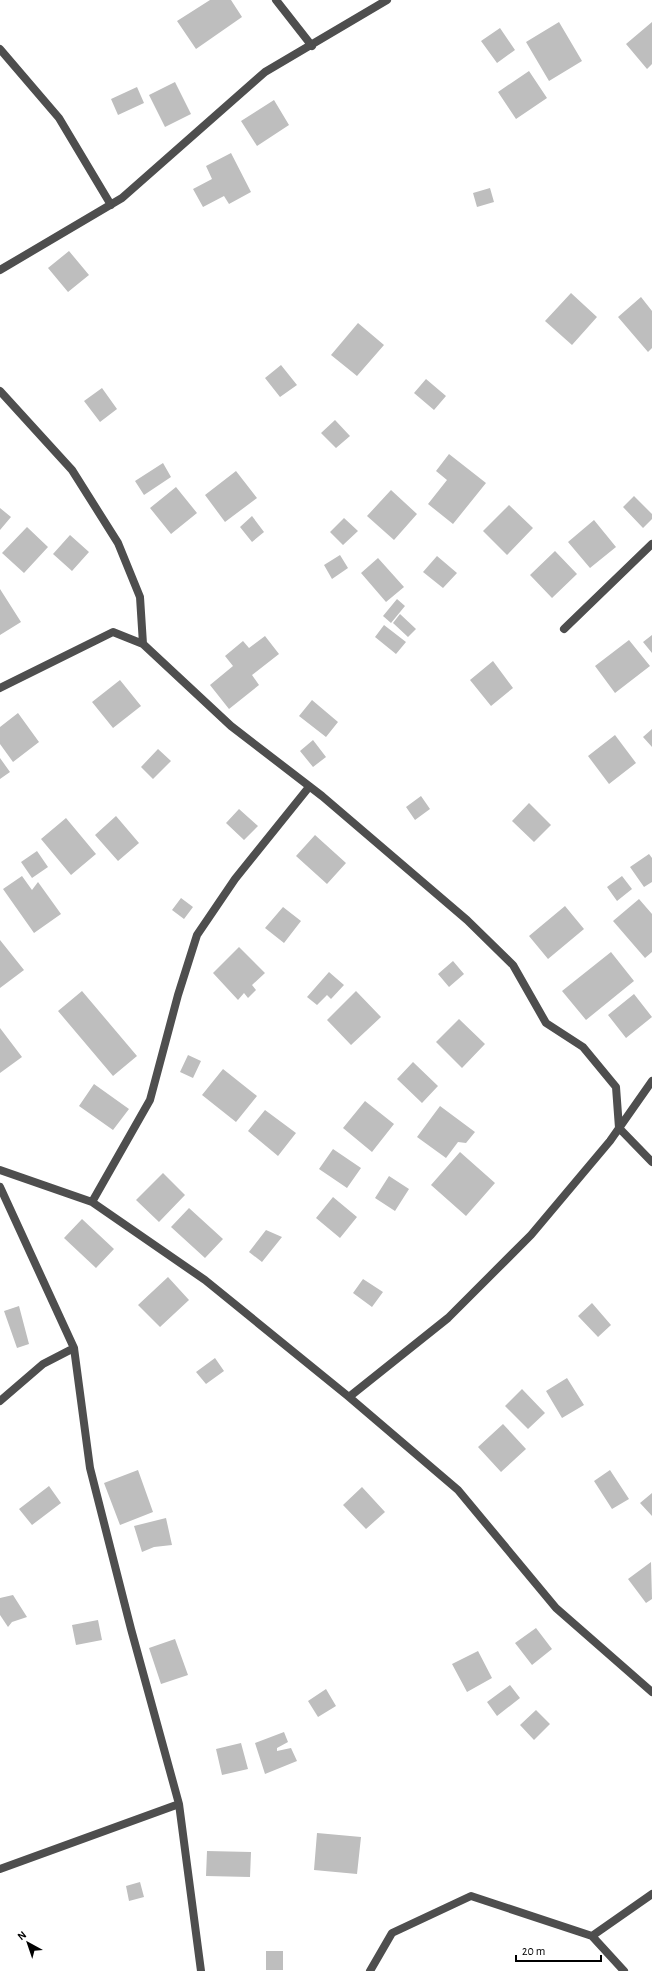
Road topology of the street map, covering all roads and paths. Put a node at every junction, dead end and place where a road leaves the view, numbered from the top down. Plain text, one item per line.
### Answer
1 (276, 0) edge
2 (387, 0) edge
3 (312, 46) junction
4 (0, 49) edge
5 (111, 205) junction
6 (0, 270) edge
7 (0, 391) edge
8 (652, 544) edge
9 (564, 629) dead end
10 (143, 644) junction
11 (0, 688) edge
12 (309, 786) junction
13 (652, 1082) edge
14 (619, 1128) junction
15 (652, 1162) edge
16 (0, 1170) edge
17 (0, 1186) edge
18 (92, 1202) junction
19 (74, 1348) junction
20 (349, 1397) junction
21 (0, 1401) edge
22 (652, 1692) edge
23 (179, 1804) junction
24 (0, 1869) edge
25 (652, 1894) edge
26 (592, 1936) junction
27 (201, 1971) edge
28 (370, 1971) edge
29 (624, 1971) edge

1 - 3 street
2 - 3 street
3 - 5 street
4 - 5 street
5 - 6 street
7 - 10 street
8 - 9 street
10 - 11 street
10 - 12 street
12 - 14 street
12 - 18 street
13 - 14 street
14 - 15 street
14 - 20 street
16 - 18 street
17 - 19 street
18 - 20 street
19 - 21 street
19 - 23 street
20 - 22 street
23 - 24 street
23 - 27 street
25 - 26 street
26 - 28 street
26 - 29 street

